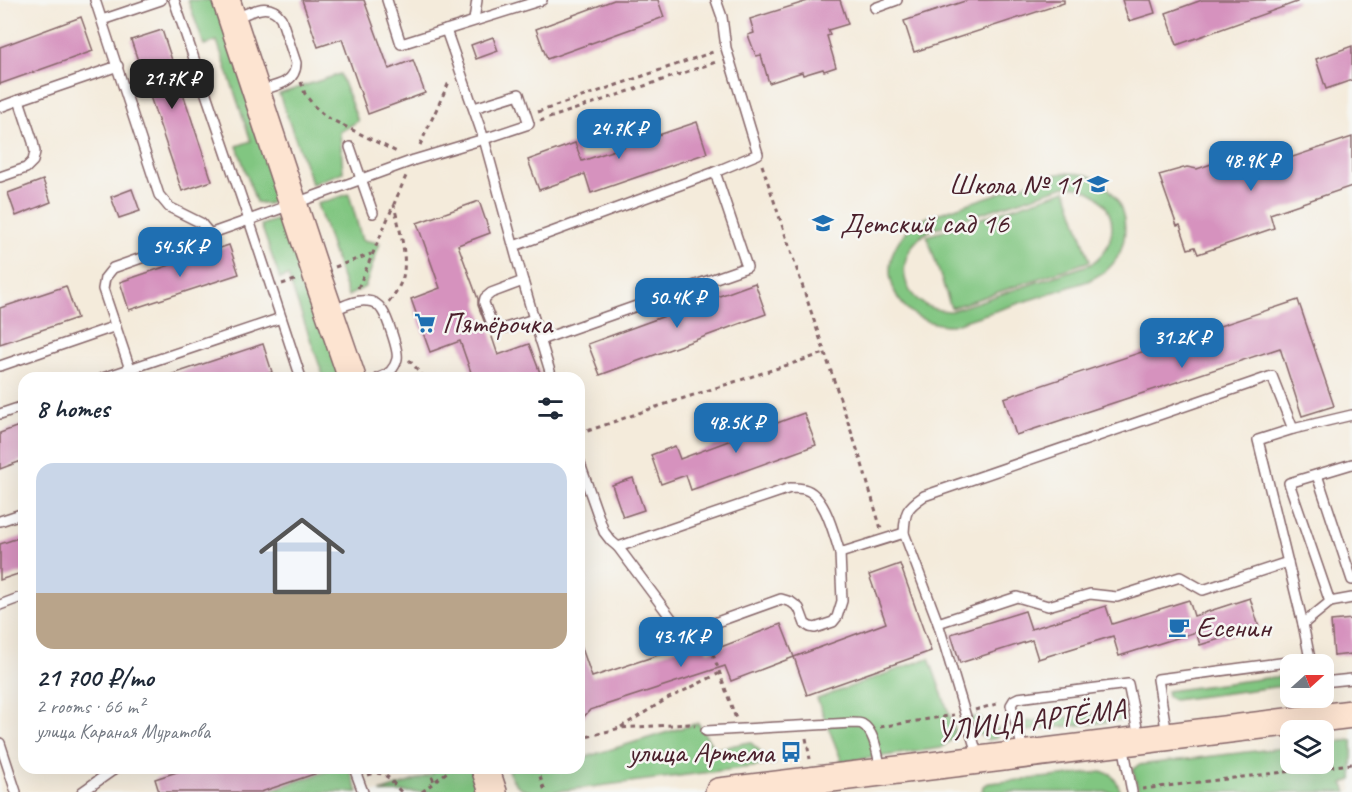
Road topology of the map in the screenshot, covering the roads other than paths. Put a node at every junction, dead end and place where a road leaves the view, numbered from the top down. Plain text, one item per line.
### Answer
1 (95, 0) edge
2 (161, 0) edge
3 (174, 0) edge
4 (387, 0) edge
5 (477, 0) edge
6 (542, 0) edge
7 (716, 0) edge
8 (897, 0) edge
9 (875, 8) dead end
10 (230, 10) edge
11 (102, 20) junction
12 (474, 20) junction
13 (446, 30) junction
14 (118, 66) junction
15 (256, 92) junction
16 (19, 100) junction
17 (0, 107) edge
18 (474, 108) junction
19 (484, 139) junction
20 (350, 147) dead end
21 (715, 172) junction
22 (0, 177) edge
23 (361, 179) junction
24 (293, 204) junction
25 (373, 213) dead end
26 (249, 220) junction
27 (210, 234) junction
28 (514, 246) junction
29 (524, 281) junction
30 (340, 308) junction
31 (281, 318) junction
32 (534, 318) junction
33 (116, 326) junction
34 (540, 340) junction
35 (0, 366) edge
36 (131, 372) edge
37 (134, 372) edge
38 (299, 372) edge
39 (351, 372) edge
40 (389, 372) edge
41 (550, 372) edge
42 (18, 408) edge
43 (0, 414) edge
44 (1352, 414) edge
45 (1293, 429) junction
46 (1352, 464) edge
47 (1317, 476) junction
48 (585, 478) edge
49 (18, 515) edge
50 (0, 521) edge
51 (904, 533) junction
52 (618, 547) junction
53 (840, 553) junction
54 (1288, 562) junction
55 (1352, 580) edge
56 (18, 598) edge
57 (1352, 598) edge
58 (1330, 602) junction
59 (0, 604) edge
60 (938, 622) junction
61 (1303, 624) junction
62 (1309, 654) edge
63 (1280, 665) edge
64 (1352, 680) edge
65 (1334, 681) edge
66 (1316, 708) edge
67 (1352, 714) edge
68 (706, 731) dead end
69 (1167, 736) junction
70 (1131, 741) junction
71 (0, 743) edge
72 (1024, 755) junction
73 (979, 759) junction
74 (882, 772) junction
75 (108, 774) edge
76 (356, 774) edge
77 (487, 774) edge
78 (1132, 791) edge
79 (16, 792) edge
80 (82, 792) edge
81 (363, 792) edge
82 (493, 792) edge
83 (719, 792) edge

1 - 11 lane
2 - 11 lane
3 - 26 lane
4 - 13 lane
5 - 12 lane
6 - 12 lane
7 - 21 lane
8 - 9 lane
10 - 15 main road
10 - 15 lane
11 - 14 lane
12 - 13 lane
13 - 18 lane
14 - 16 lane
14 - 27 lane
15 - 24 main road
16 - 17 lane
16 - 22 lane
18 - 19 lane
18 - 19 lane
19 - 23 lane
19 - 28 lane
20 - 23 lane
21 - 28 lane
21 - 34 lane
23 - 24 lane
23 - 25 lane
24 - 26 lane
24 - 30 main road
26 - 27 lane
26 - 31 lane
27 - 33 lane
28 - 29 lane
29 - 32 lane
29 - 32 lane
30 - 39 main road
30 - 40 lane
31 - 37 lane
31 - 38 lane
32 - 34 lane
33 - 35 lane
33 - 36 lane
34 - 41 lane
42 - 43 lane
44 - 45 lane
45 - 51 lane
45 - 54 lane
46 - 47 lane
47 - 55 lane
47 - 58 lane
48 - 52 lane
49 - 50 lane
51 - 53 lane
51 - 60 lane
52 - 53 lane
52 - 53 lane
54 - 60 lane
54 - 61 lane
56 - 59 lane
57 - 58 lane
58 - 61 lane
60 - 73 lane
61 - 62 lane
63 - 69 lane
64 - 65 lane
66 - 67 main road, УЛИЦА АРТЁМА
66 - 69 main road, УЛИЦА АРТЁМА
68 - 74 lane
69 - 70 main road, УЛИЦА АРТЁМА
70 - 72 main road, УЛИЦА АРТЁМА
70 - 72 lane
70 - 78 lane
71 - 79 lane
72 - 73 main road, УЛИЦА АРТЁМА
73 - 74 main road, УЛИЦА АРТЁМА
74 - 83 main road, УЛИЦА АРТЁМА
75 - 80 lane
76 - 81 lane
77 - 82 main road

